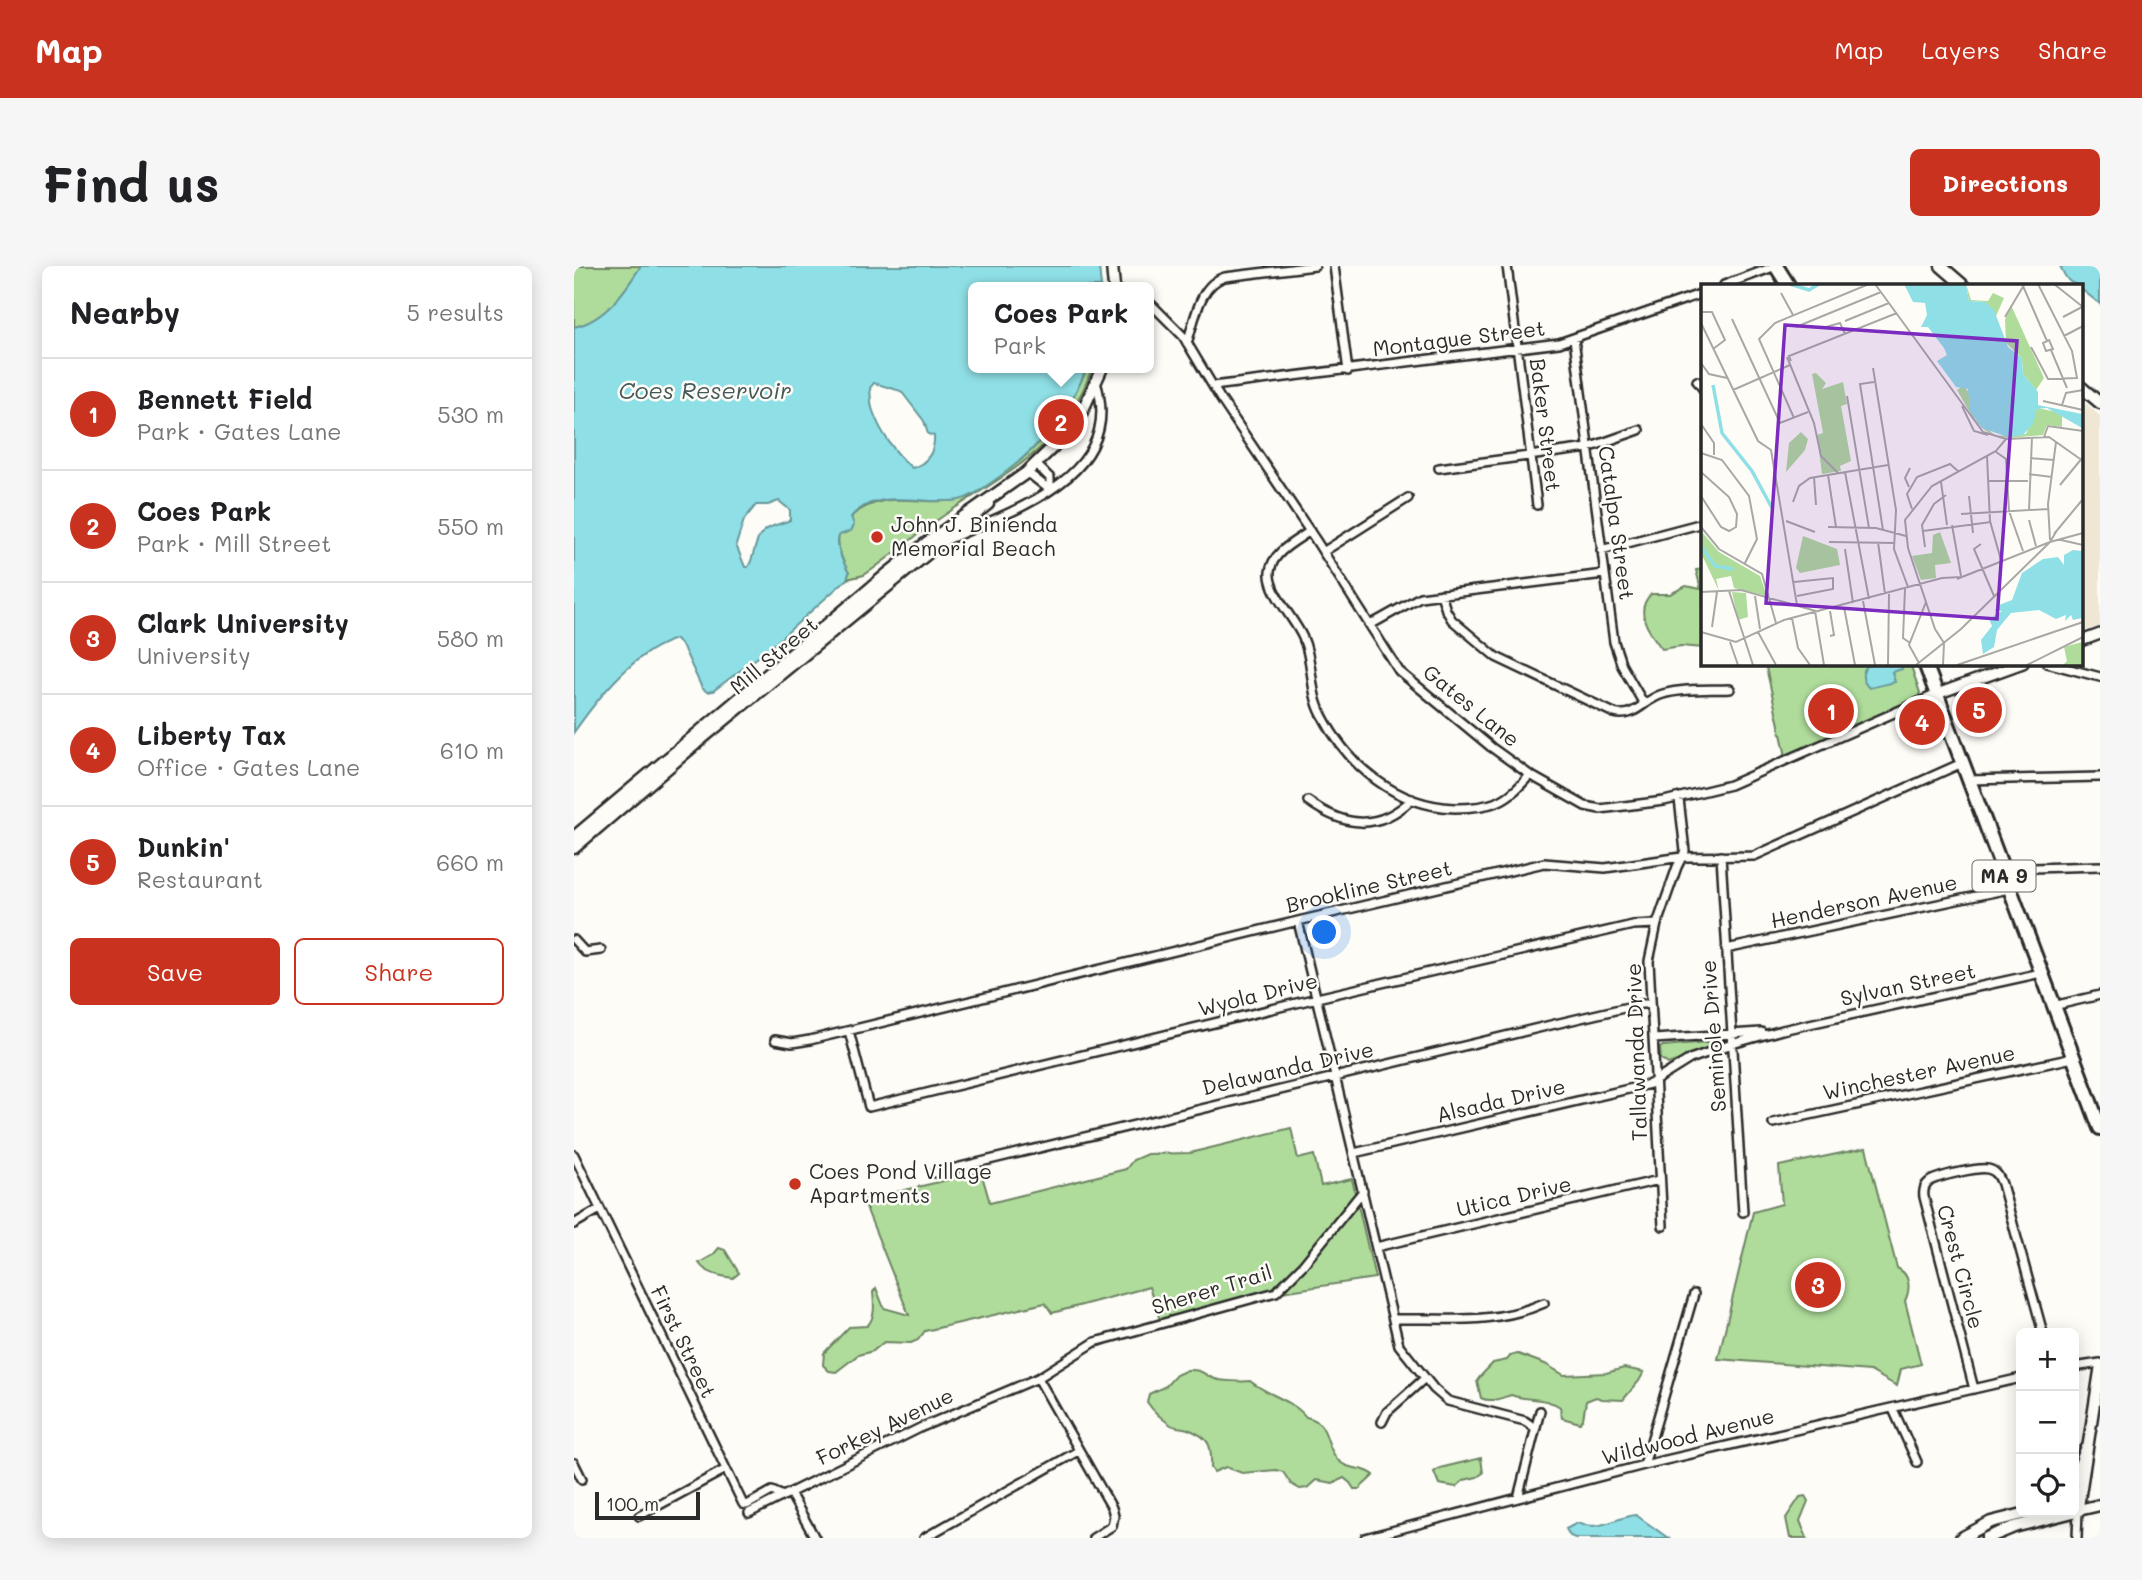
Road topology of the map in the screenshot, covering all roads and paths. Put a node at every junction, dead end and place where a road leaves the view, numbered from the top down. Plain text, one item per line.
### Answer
1 (1315, 266) edge
2 (1334, 266) edge
3 (1507, 266) edge
4 (1776, 266) edge
5 (1941, 266) edge
6 (1727, 284) edge
7 (1787, 284) edge
8 (1962, 284) edge
9 (1701, 294) edge
10 (1154, 307) edge
11 (1574, 339) junction
12 (1187, 343) junction
13 (1517, 349) junction
14 (1348, 371) junction
15 (1100, 373) edge
16 (1697, 381) dead end
17 (1096, 382) junction
18 (1213, 386) junction
19 (1701, 386) edge
20 (2082, 388) edge
21 (2100, 403) edge
22 (1639, 430) dead end
23 (1588, 448) junction
24 (1531, 456) junction
25 (1035, 464) junction
26 (1439, 468) dead end
27 (1027, 472) junction
28 (1050, 490) junction
29 (998, 494) junction
30 (1408, 498) dead end
31 (1537, 505) dead end
32 (1701, 524) edge
33 (1310, 531) junction
34 (941, 543) junction
35 (1601, 550) junction
36 (1323, 552) junction
37 (1604, 574) junction
38 (1441, 594) junction
39 (1370, 625) junction
40 (2100, 634) edge
41 (2082, 641) edge
42 (1926, 665) edge
43 (2017, 665) edge
44 (2055, 665) edge
45 (2100, 677) edge
46 (1730, 689) dead end
47 (1937, 694) junction
48 (1644, 704) junction
49 (704, 732) junction
50 (1962, 763) junction
51 (1530, 775) junction
52 (2100, 777) edge
53 (1968, 780) junction
54 (1412, 799) junction
55 (1679, 799) junction
56 (1307, 802) dead end
57 (574, 837) edge
58 (574, 848) edge
59 (1721, 856) junction
60 (1682, 857) junction
61 (2100, 866) edge
62 (2001, 869) junction
63 (2009, 889) junction
64 (1298, 921) junction
65 (1657, 924) junction
66 (574, 940) edge
67 (1726, 949) junction
68 (601, 950) dead end
69 (2040, 973) junction
70 (2100, 995) edge
71 (1317, 998) junction
72 (1651, 1004) junction
73 (2053, 1006) junction
74 (1782, 1030) junction
75 (849, 1031) junction
76 (1732, 1035) junction
77 (1654, 1039) junction
78 (775, 1040) dead end
79 (1732, 1044) junction
80 (2073, 1058) junction
81 (1335, 1076) junction
82 (1656, 1080) junction
83 (2096, 1109) edge
84 (1773, 1122) dead end
85 (2100, 1128) edge
86 (1354, 1153) junction
87 (574, 1154) edge
88 (935, 1173) dead end
89 (1660, 1180) junction
90 (1363, 1191) junction
91 (600, 1209) junction
92 (1743, 1212) dead end
93 (574, 1224) edge
94 (1663, 1226) dead end
95 (1376, 1247) junction
96 (1694, 1294) dead end
97 (1544, 1303) dead end
98 (1393, 1319) junction
99 (2042, 1328) edge
100 (2100, 1366) edge
101 (2079, 1367) edge
102 (1038, 1378) junction
103 (1425, 1378) junction
104 (2016, 1379) edge
105 (1974, 1389) junction
106 (1893, 1409) junction
107 (1540, 1411) dead end
108 (1382, 1422) dead end
109 (1535, 1428) junction
110 (2086, 1449) junction
111 (1078, 1451) junction
112 (1917, 1462) dead end
113 (574, 1463) edge
114 (1644, 1465) junction
115 (2079, 1467) edge
116 (726, 1469) junction
117 (582, 1479) dead end
118 (2079, 1485) edge
119 (787, 1495) junction
120 (1518, 1498) junction
121 (2100, 1505) edge
122 (2079, 1510) edge
123 (749, 1513) dead end
124 (639, 1516) dead end
125 (2016, 1516) edge
126 (2052, 1517) edge
127 (2075, 1517) edge
128 (815, 1538) edge
129 (924, 1538) edge
130 (1093, 1538) edge
131 (1365, 1538) edge
132 (1961, 1538) edge
133 (1987, 1538) edge
134 (2077, 1538) edge

1 - 12 street
2 - 14 street
3 - 13 street, Baker Street
4 - 6 street
4 - 7 highway
5 - 8 main road
9 - 11 street, Montague Street
10 - 12 street, Gates Lane
11 - 13 street, Montague Street
11 - 23 street, Catalpa Street
12 - 18 street, Gates Lane
13 - 14 street, Montague Street
13 - 24 street, Baker Street
14 - 18 street, Montague Street
15 - 17 main road, Mill Street
16 - 19 street
17 - 25 main road, Mill Street
17 - 28 street
18 - 33 street, Gates Lane
20 - 21 main road
22 - 23 street
23 - 24 street
23 - 35 street, Catalpa Street
24 - 26 street
24 - 31 street, Baker Street
25 - 27 main road, Mill Street
25 - 28 street
27 - 28 street
27 - 29 main road, Mill Street
28 - 34 street
29 - 34 main road, Mill Street
29 - 49 main road, Mill Street
30 - 36 street
32 - 35 street
33 - 36 street, Gates Lane
33 - 54 street
34 - 49 main road, Mill Street
35 - 37 street, Catalpa Street
36 - 39 street, Gates Lane
37 - 38 street
37 - 48 street, Catalpa Street
38 - 39 street
38 - 48 street
39 - 51 street, Gates Lane
40 - 41 street
42 - 47 highway, MA 9
43 - 47 street
44 - 45 street
46 - 48 street
47 - 50 highway, MA 9
47 - 55 street, Gates Lane
49 - 57 main road, Mill Street
49 - 58 main road, Mill Street
50 - 53 highway, MA 9
50 - 59 street, Brookline Street
51 - 54 street
51 - 55 street, Gates Lane
52 - 53 street
53 - 62 highway, MA 9
54 - 56 street
55 - 60 street, Tallawanda Drive
59 - 60 street, Brookline Street
59 - 67 street, Seminole Drive
60 - 64 street, Brookline Street
60 - 65 street, Tallawanda Drive
61 - 62 street
62 - 63 highway, MA 9
63 - 67 street, Henderson Avenue
63 - 69 highway, MA 9
64 - 71 street
64 - 75 street, Brookline Street
65 - 71 street, Wyola Drive
65 - 72 street, Tallawanda Drive
66 - 68 street
67 - 76 street, Seminole Drive
69 - 73 highway, MA 9
69 - 74 street, Sylvan Street
70 - 73 street
71 - 75 street, Wyola Drive
71 - 81 street
72 - 77 street, Tallawanda Drive
72 - 81 street, Delawanda Drive
73 - 80 highway, MA 9
74 - 76 street, Sylvan Street
74 - 79 street, Sylvan Street
75 - 78 street, Brookline Street
76 - 77 street, Sylvan Street
76 - 79 street, Seminole Drive
77 - 82 street, Tallawanda Drive
79 - 82 street, Sylvan Street
79 - 92 street, Seminole Drive
80 - 83 highway, MA 9
80 - 84 street, Winchester Avenue
81 - 86 street
81 - 88 street, Delawanda Drive
82 - 86 street, Alsada Drive
82 - 89 street, Tallawanda Drive
83 - 85 highway, MA 9
86 - 90 street
87 - 91 street, First Street
89 - 94 street, Tallawanda Drive
89 - 95 street, Utica Drive
90 - 95 street
90 - 102 street, Sherer Trail
91 - 93 street
91 - 116 street, First Street
95 - 98 street
96 - 114 street
97 - 98 street
98 - 103 street
99 - 105 street, Crest Circle
100 - 101 street
100 - 110 street
102 - 111 street
102 - 119 street, Forkey Avenue
103 - 108 street
103 - 109 street
104 - 105 street, Wildwood Avenue
105 - 106 street, Wildwood Avenue
106 - 112 street
106 - 114 street, Wildwood Avenue
107 - 109 street
109 - 120 street
110 - 115 main road
110 - 118 street
111 - 129 street
111 - 130 street
113 - 117 street
114 - 120 street, Wildwood Avenue
116 - 119 street, First Street
116 - 124 street
119 - 123 street, Forkey Avenue
119 - 128 street
120 - 131 street, Wildwood Avenue
121 - 122 main road
125 - 132 main road
126 - 133 main road
127 - 134 street

